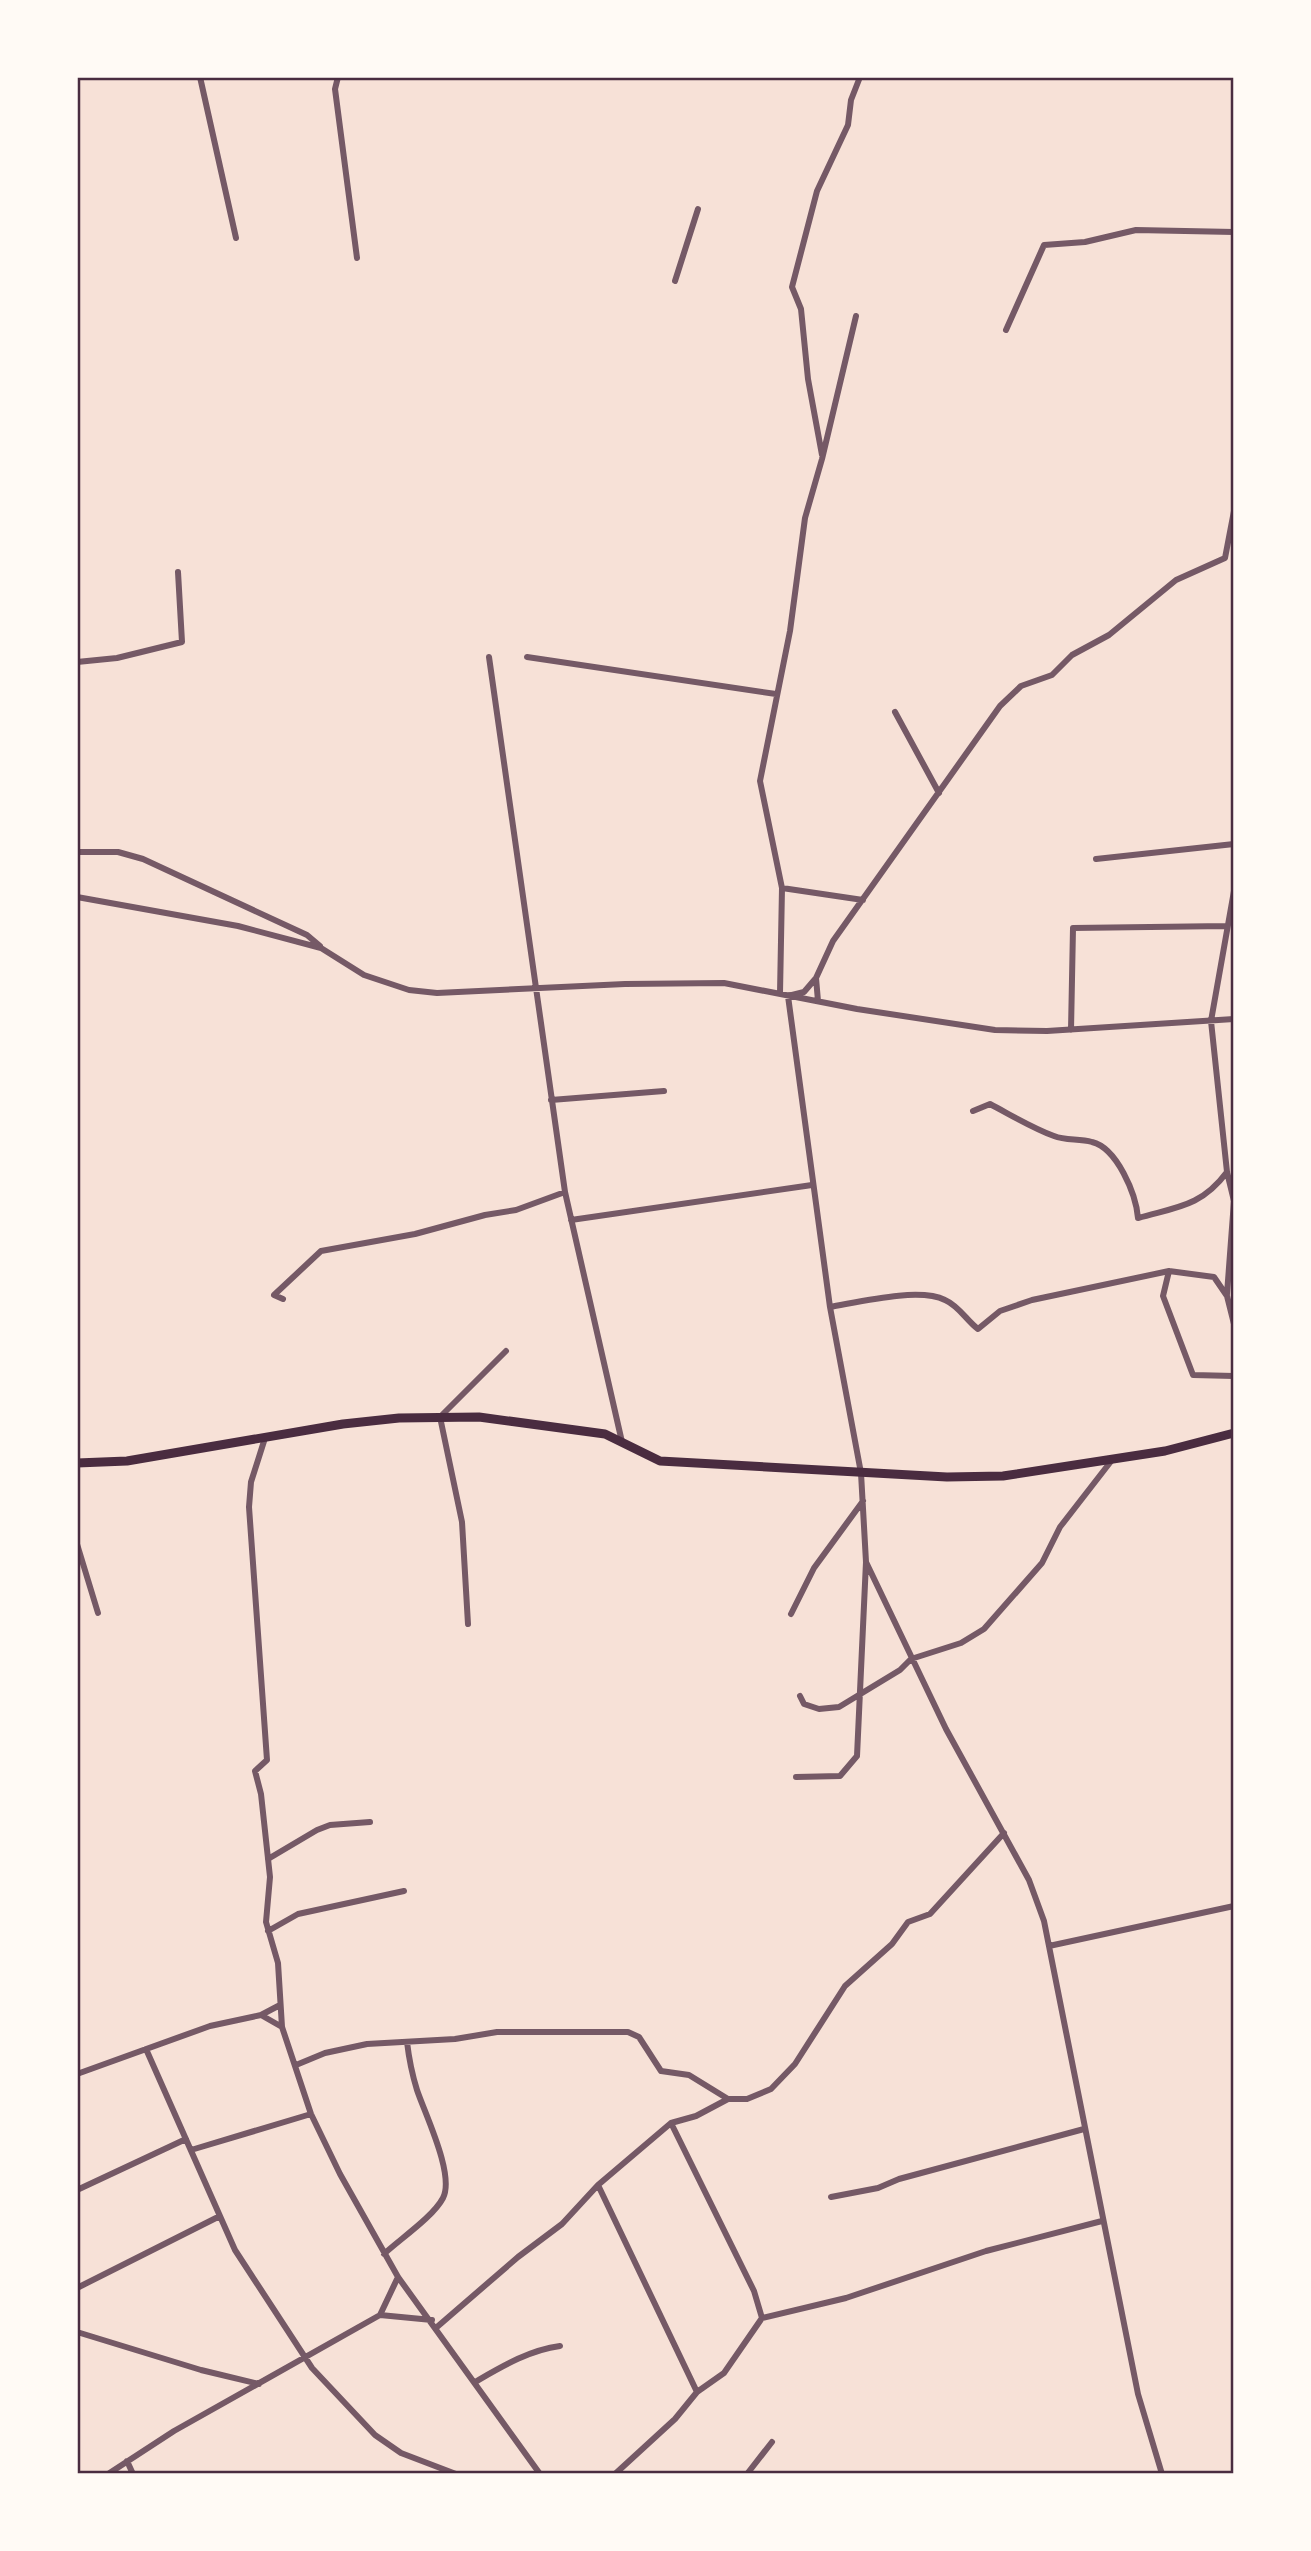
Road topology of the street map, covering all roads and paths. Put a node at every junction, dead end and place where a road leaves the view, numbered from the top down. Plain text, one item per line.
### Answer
1 (200, 77) edge
2 (338, 77) edge
3 (860, 77) edge
4 (698, 209) dead end
5 (1234, 232) edge
6 (236, 238) dead end
7 (357, 258) dead end
8 (675, 281) dead end
9 (856, 316) dead end
10 (1006, 331) dead end
11 (822, 460) junction
12 (1234, 511) edge
13 (178, 572) dead end
14 (489, 657) dead end
15 (527, 657) dead end
16 (77, 662) edge
17 (776, 694) junction
18 (895, 712) dead end
19 (939, 793) junction
20 (1234, 844) edge
21 (77, 852) edge
22 (1096, 859) dead end
23 (782, 888) junction
24 (1234, 891) edge
25 (77, 897) edge
26 (863, 900) junction
27 (1227, 926) junction
28 (321, 948) junction
29 (816, 978) junction
30 (535, 990) junction
31 (784, 994) junction
32 (818, 1001) junction
33 (1234, 1019) edge
34 (1210, 1021) junction
35 (1071, 1030) junction
36 (664, 1091) dead end
37 (551, 1100) junction
38 (973, 1111) dead end
39 (1227, 1172) junction
40 (812, 1185) junction
41 (565, 1192) junction
42 (571, 1220) junction
43 (1169, 1271) junction
44 (1230, 1297) edge
45 (283, 1299) dead end
46 (830, 1307) junction
47 (1234, 1324) edge
48 (506, 1351) dead end
49 (1234, 1376) edge
50 (440, 1417) junction
51 (1234, 1433) edge
52 (265, 1437) junction
53 (622, 1443) junction
54 (1113, 1459) junction
55 (77, 1463) edge
56 (861, 1473) junction
57 (863, 1501) junction
58 (77, 1544) edge
59 (866, 1562) junction
60 (98, 1613) dead end
61 (791, 1614) dead end
62 (468, 1623) dead end
63 (912, 1659) junction
64 (859, 1695) junction
65 (800, 1696) dead end
66 (796, 1777) dead end
67 (370, 1822) dead end
68 (1003, 1833) junction
69 (268, 1859) junction
70 (404, 1891) dead end
71 (1234, 1906) edge
72 (268, 1931) junction
73 (1049, 1946) junction
74 (280, 2005) junction
75 (261, 2015) junction
76 (282, 2027) junction
77 (407, 2042) junction
78 (146, 2049) junction
79 (296, 2065) junction
80 (77, 2074) edge
81 (728, 2099) junction
82 (311, 2114) junction
83 (671, 2123) junction
84 (1084, 2129) junction
85 (186, 2139) junction
86 (191, 2150) junction
87 (598, 2185) junction
88 (77, 2190) edge
89 (831, 2197) dead end
90 (218, 2217) junction
91 (1102, 2221) junction
92 (384, 2254) junction
93 (398, 2277) junction
94 (77, 2288) edge
95 (380, 2315) junction
96 (762, 2318) junction
97 (432, 2320) junction
98 (437, 2327) junction
99 (77, 2332) edge
100 (560, 2346) dead end
101 (306, 2356) junction
102 (475, 2382) junction
103 (258, 2384) junction
104 (697, 2392) junction
105 (772, 2442) dead end
106 (127, 2461) junction
107 (108, 2474) edge
108 (133, 2474) edge
109 (456, 2474) edge
110 (540, 2474) edge
111 (615, 2474) edge
112 (747, 2474) edge
113 (1162, 2474) edge

1 - 6 street
2 - 7 street
3 - 11 street
4 - 8 street
5 - 10 street
9 - 11 street
11 - 17 street
12 - 19 street
13 - 16 street
14 - 30 street
15 - 17 street
17 - 23 street
18 - 19 street
19 - 26 street
20 - 22 street
21 - 28 street
23 - 26 street
23 - 31 street
24 - 27 street
25 - 28 street
26 - 29 street
27 - 34 street
27 - 35 street
28 - 30 street
29 - 31 street
29 - 32 street
30 - 31 street
30 - 37 street
31 - 32 street
31 - 40 street
32 - 35 street
33 - 34 street
34 - 35 street
34 - 39 street
36 - 37 street
37 - 41 street
38 - 39 street
39 - 44 street
40 - 42 street
40 - 46 street
41 - 42 street
41 - 45 street
42 - 53 street
43 - 44 street
43 - 46 street
43 - 49 street
44 - 47 street
46 - 56 street
48 - 50 street
50 - 52 main road
50 - 53 main road
50 - 62 street
51 - 54 main road
52 - 55 main road
52 - 69 street
53 - 56 main road
54 - 56 main road
54 - 63 street
56 - 57 street
57 - 59 street
57 - 61 street
58 - 60 street
59 - 63 street
59 - 64 street
63 - 64 street
63 - 68 street
64 - 65 street
64 - 66 street
67 - 69 street
68 - 73 street
68 - 81 street
69 - 72 street
70 - 72 street
71 - 73 street
72 - 74 street
73 - 84 street
74 - 75 street
74 - 76 street
75 - 76 street
75 - 78 street
76 - 79 street
77 - 79 street
77 - 81 street
77 - 92 street
78 - 80 street
78 - 85 street
79 - 82 street
81 - 83 street
82 - 86 street
82 - 92 street
83 - 87 street
83 - 96 street
84 - 89 street
84 - 91 street
85 - 86 street
85 - 88 street
86 - 90 street
87 - 98 street
87 - 104 street
90 - 94 street
90 - 101 street
91 - 96 street
91 - 113 street
92 - 93 street
93 - 95 street
93 - 97 street
95 - 97 street
95 - 101 street
96 - 104 street
97 - 98 street
98 - 102 street
99 - 103 street
100 - 102 street
101 - 103 street
101 - 109 street
102 - 110 street
103 - 106 street
104 - 111 street
105 - 112 street
106 - 107 street
106 - 108 street

